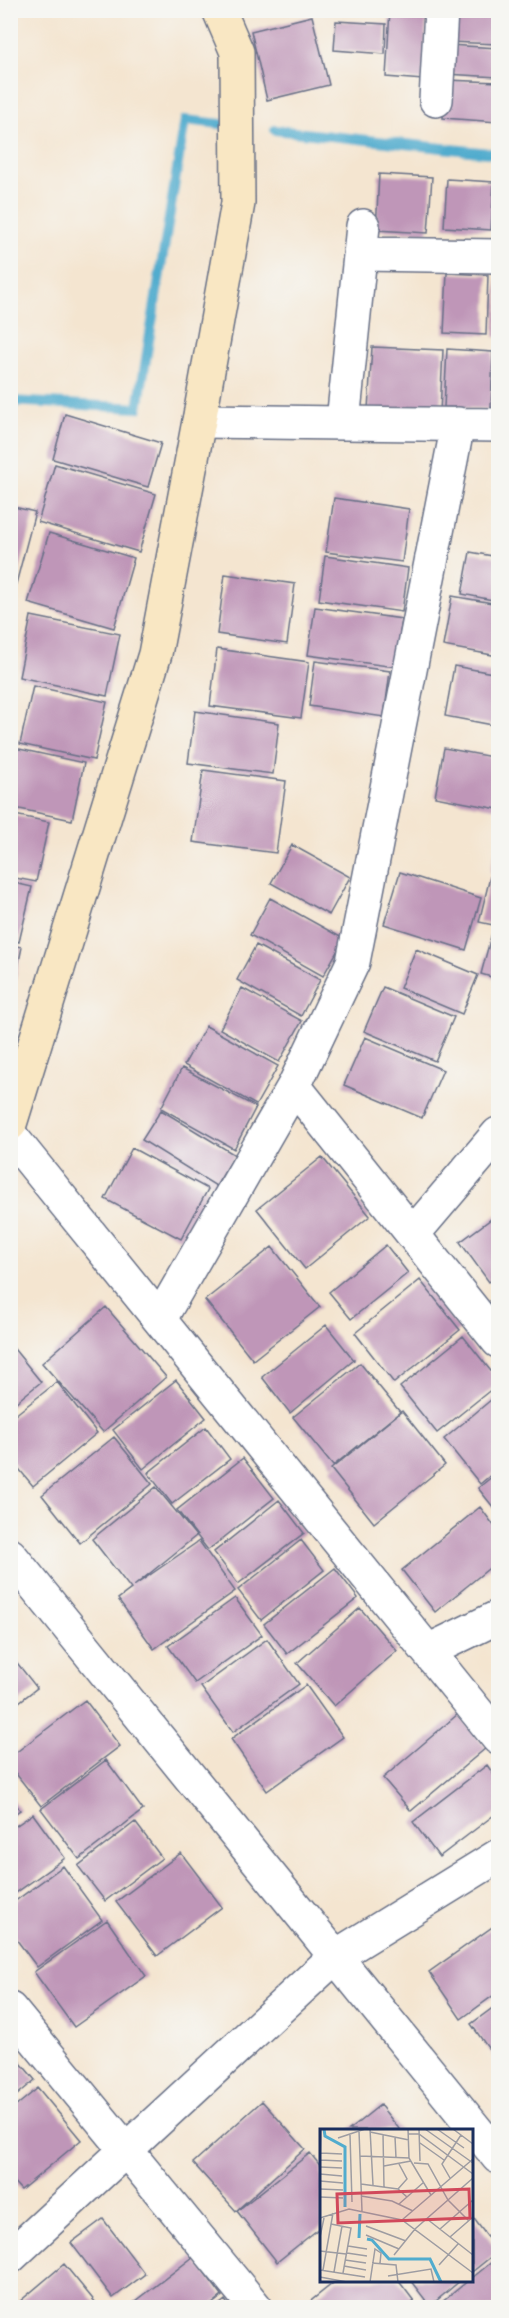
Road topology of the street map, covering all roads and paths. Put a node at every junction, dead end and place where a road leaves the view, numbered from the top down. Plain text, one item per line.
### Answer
1 (219, 10) edge
2 (441, 10) edge
3 (436, 100) dead end
4 (498, 256) edge
5 (199, 421) junction
6 (343, 422) junction
7 (458, 424) junction
8 (498, 425) edge
9 (294, 1086) junction
10 (10, 1124) edge
11 (498, 1134) edge
12 (10, 1135) edge
13 (413, 1234) junction
14 (160, 1319) junction
15 (498, 1341) edge
16 (12, 1559) edge
17 (498, 1617) edge
18 (428, 1651) junction
19 (498, 1738) edge
20 (498, 1856) edge
21 (336, 1956) junction
22 (10, 2009) edge
23 (126, 2150) junction
24 (498, 2157) edge
25 (10, 2257) edge
26 (256, 2307) edge

1 - 5 main road
2 - 3 street
4 - 6 street
5 - 6 street
5 - 10 main road
6 - 7 street
7 - 8 street
7 - 9 street
9 - 13 street
9 - 14 street
11 - 13 street
12 - 14 street
13 - 15 street
14 - 18 street
16 - 21 street
17 - 18 street
18 - 19 street
20 - 21 street
21 - 23 street
21 - 24 street
22 - 23 street
23 - 25 street
23 - 26 street

